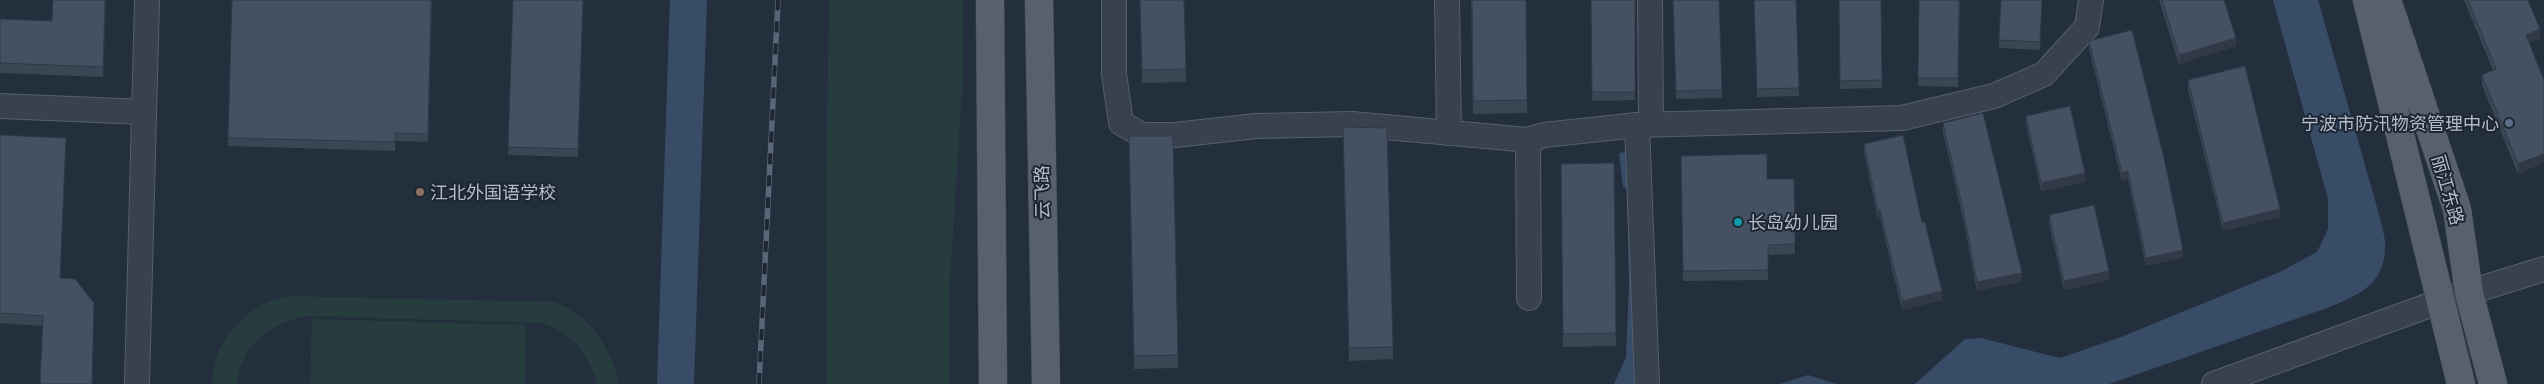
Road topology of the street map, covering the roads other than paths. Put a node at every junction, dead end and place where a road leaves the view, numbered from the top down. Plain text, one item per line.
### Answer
1 (147, 0) edge
2 (990, 0) edge
3 (1038, 0) edge
4 (1114, 0) edge
5 (1447, 0) edge
6 (1650, 0) edge
7 (2091, 0) edge
8 (2367, 0) edge
9 (2387, 0) edge
10 (0, 106) edge
11 (144, 112) junction
12 (1644, 124) junction
13 (1449, 133) junction
14 (1528, 140) junction
15 (2544, 269) edge
16 (2469, 293) junction
17 (1529, 298) dead end
18 (2441, 301) junction
19 (137, 384) edge
20 (993, 384) edge
21 (1046, 384) edge
22 (1648, 384) edge
23 (2214, 384) edge
24 (2461, 384) edge
25 (2493, 384) edge

1 - 11 street
2 - 20 main road
3 - 21 main road, 云飞路
4 - 13 street
5 - 13 street
6 - 12 street
7 - 12 street
8 - 18 main road, 丽江东路
9 - 16 main road, 丽江东路
10 - 11 street
11 - 19 street
12 - 14 street
12 - 22 street
13 - 14 street
14 - 17 street
15 - 16 street
16 - 18 street
16 - 25 main road, 丽江东路
18 - 23 street
18 - 24 main road, 丽江东路

